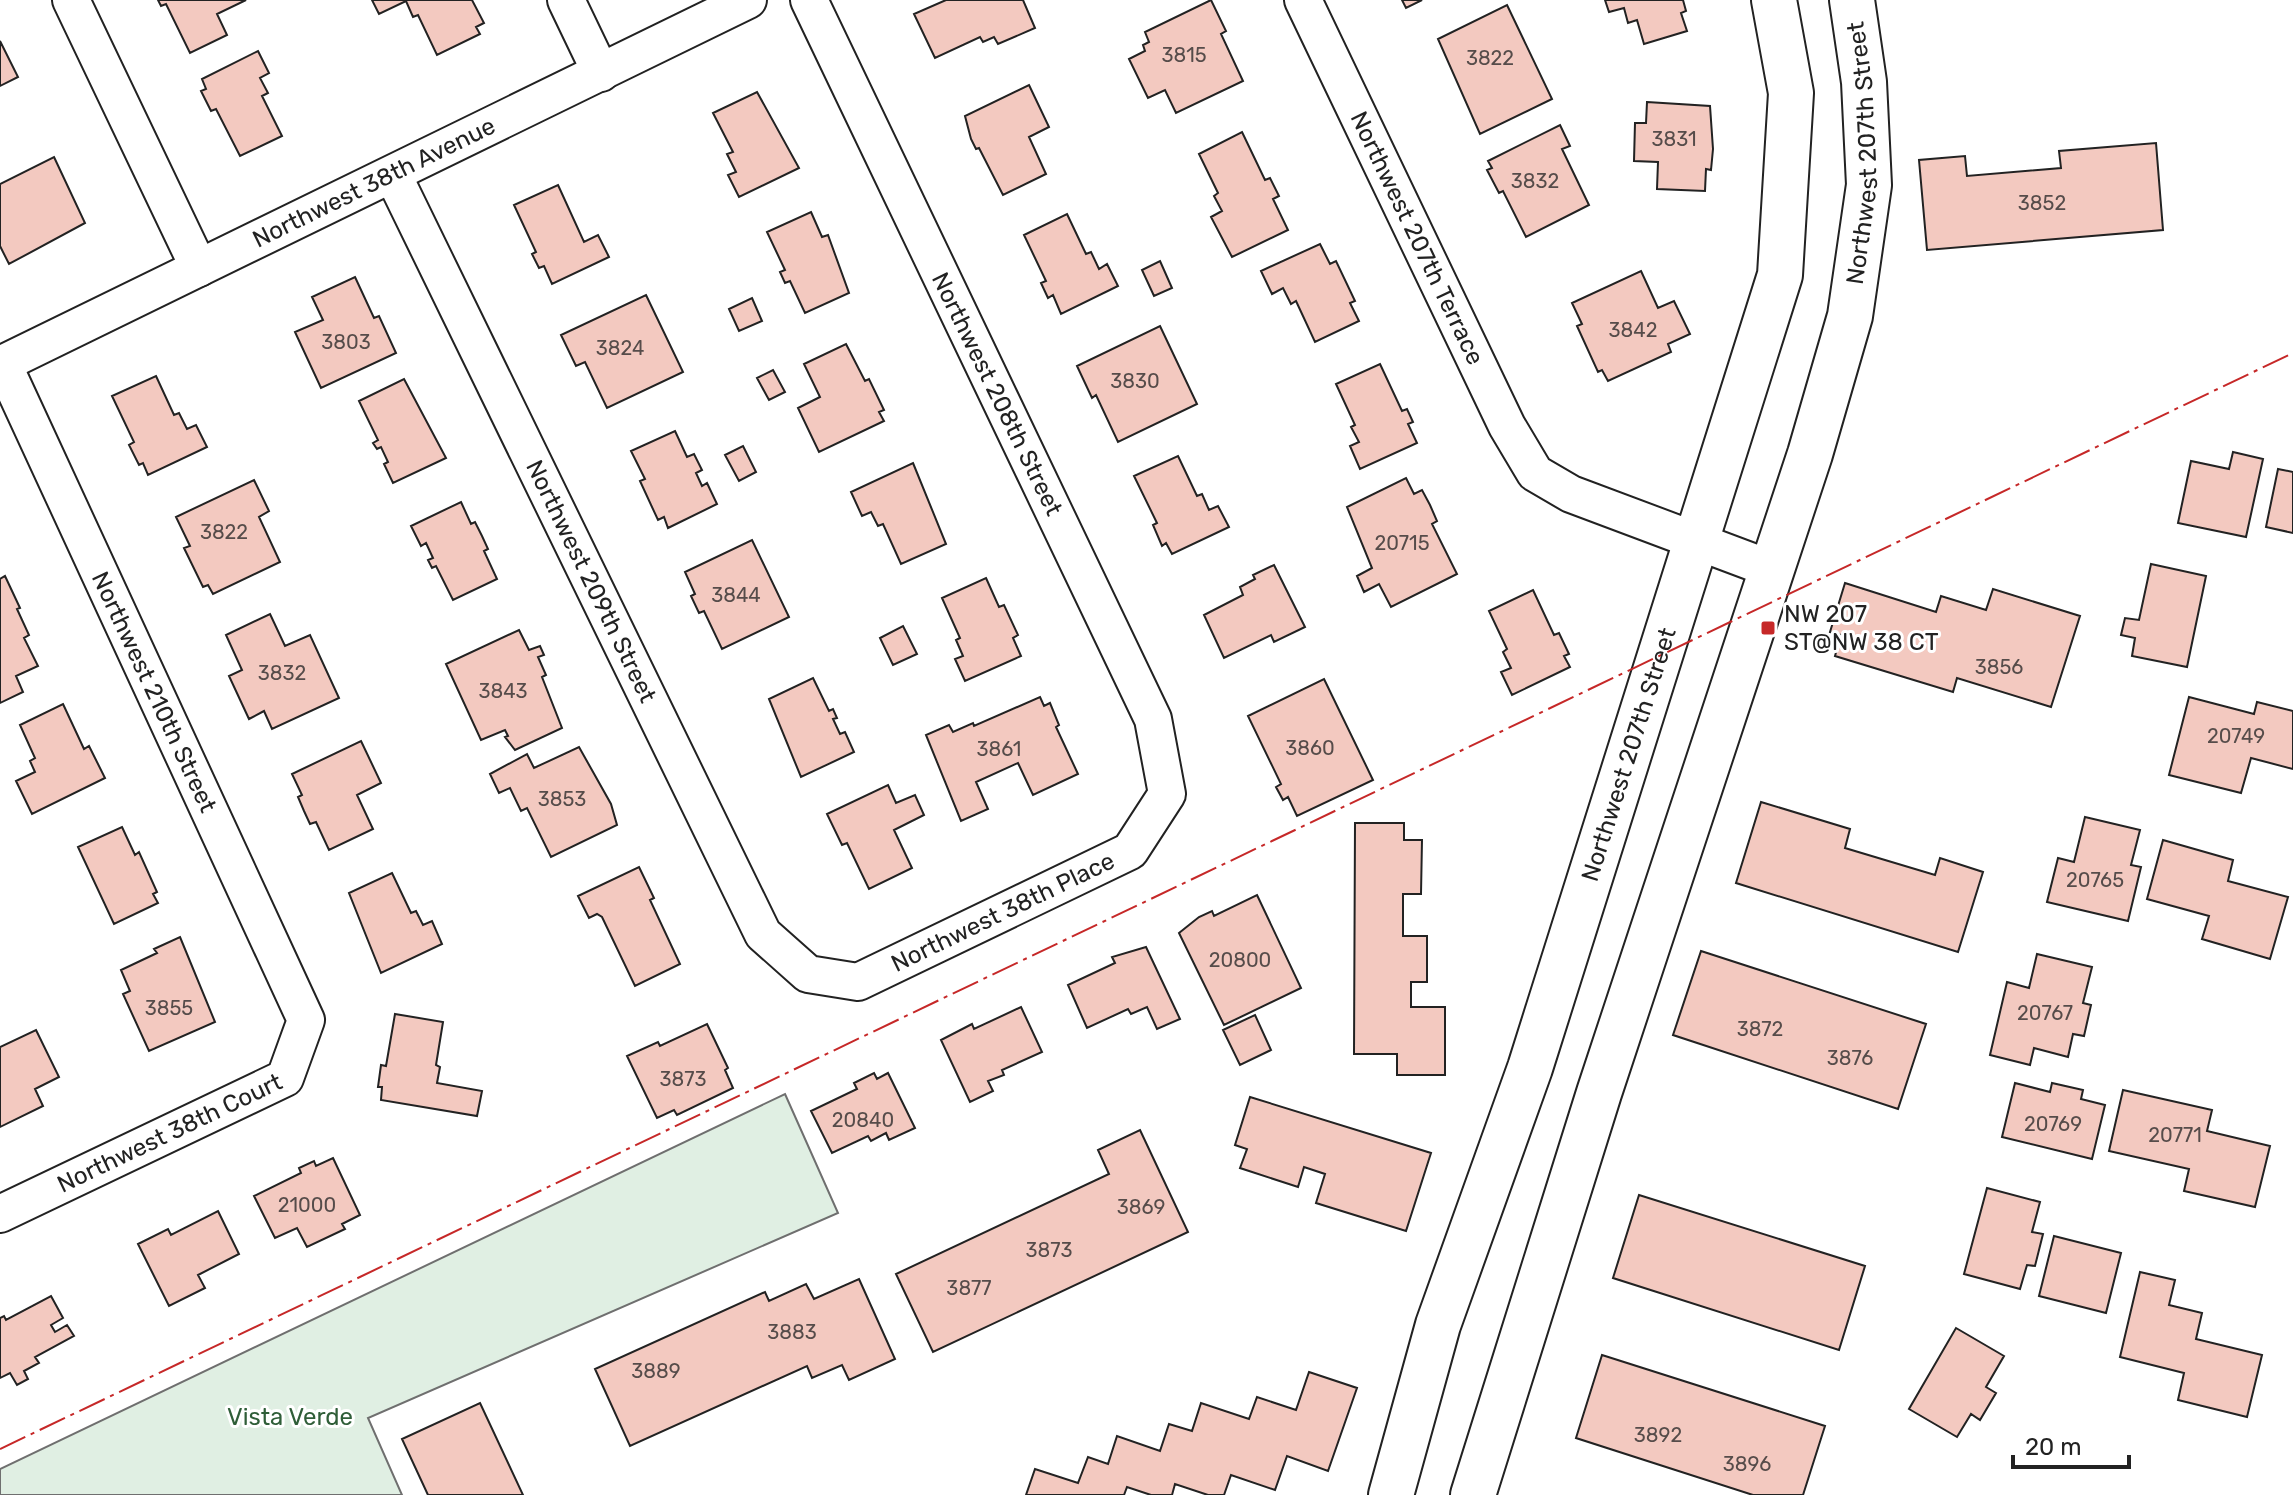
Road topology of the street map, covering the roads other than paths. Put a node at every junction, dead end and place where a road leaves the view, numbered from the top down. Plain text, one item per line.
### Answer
1 (71, 0) edge
2 (566, 0) edge
3 (748, 0) edge
4 (809, 0) edge
5 (1303, 0) edge
6 (1774, 0) edge
7 (1852, 0) edge
8 (601, 73) junction
9 (393, 175) junction
10 (199, 268) junction
11 (1, 364) edge
12 (1694, 541) junction
13 (1771, 569) junction
14 (1167, 794) joint
15 (808, 974) joint
16 (306, 1020) joint
17 (0, 1214) edge
18 (1391, 1495) edge
19 (1473, 1495) edge

1 - 10 street
2 - 8 street
3 - 8 street, Northwest 38th Avenue
4 - 14 street, Northwest 208th Street
5 - 12 street, Northwest 207th Terrace
6 - 12 street, Northwest 207th Street
7 - 13 street, Northwest 207th Street
8 - 9 street, Northwest 38th Avenue
9 - 10 street, Northwest 38th Avenue
9 - 15 street, Northwest 209th Street
10 - 11 street, Northwest 38th Avenue
11 - 16 street, Northwest 210th Street
12 - 13 street
12 - 18 street, Northwest 207th Street
13 - 19 street, Northwest 207th Street
14 - 15 street, Northwest 38th Place
16 - 17 street, Northwest 38th Court

